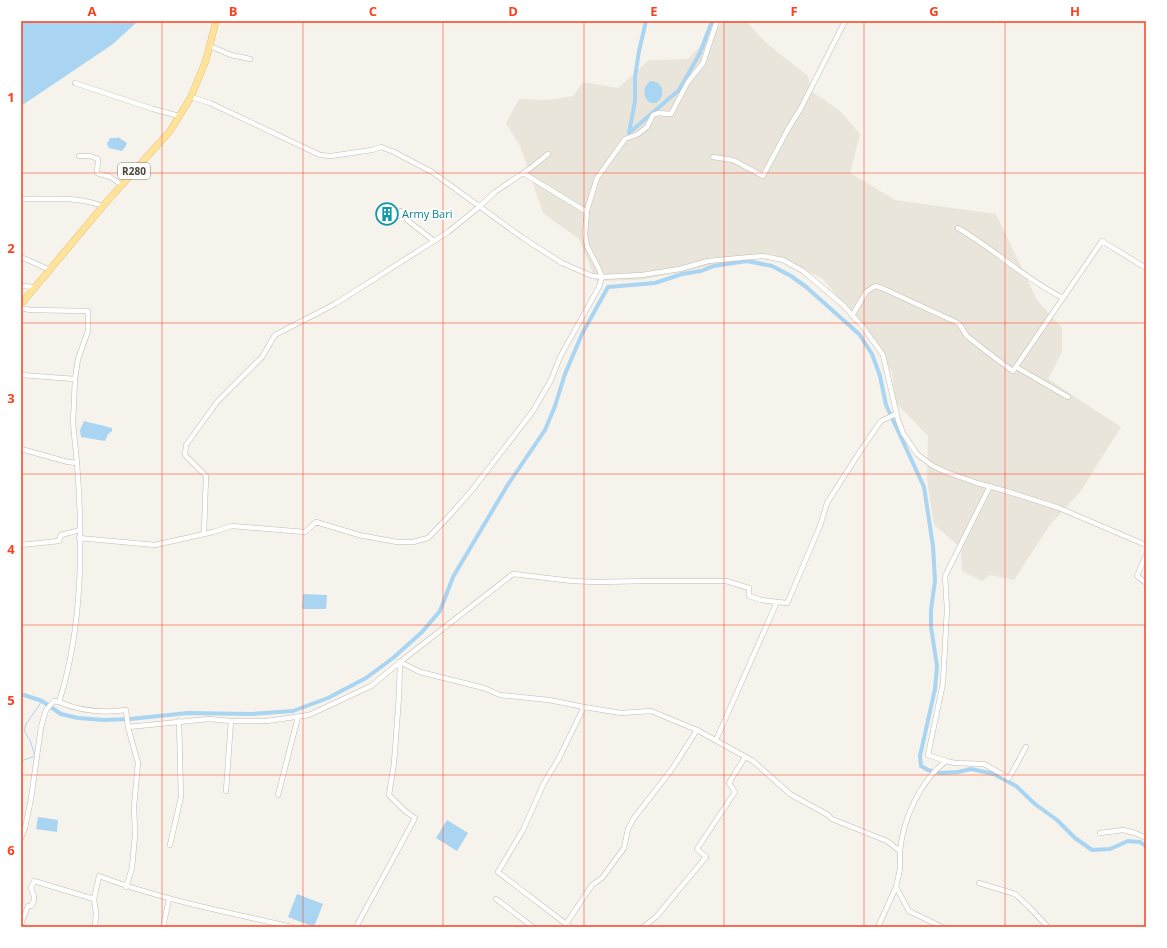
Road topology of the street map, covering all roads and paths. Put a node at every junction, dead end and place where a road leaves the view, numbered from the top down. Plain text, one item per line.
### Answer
1 (216, 21) edge
2 (717, 21) edge
3 (845, 21) edge
4 (210, 46) junction
5 (250, 59) dead end
6 (75, 83) dead end
7 (191, 97) junction
8 (179, 116) junction
9 (548, 154) dead end
10 (79, 156) dead end
11 (713, 157) dead end
12 (523, 173) junction
13 (122, 185) junction
14 (23, 200) dead end
15 (103, 206) junction
16 (479, 207) junction
17 (587, 212) junction
18 (398, 216) dead end
19 (958, 228) dead end
20 (434, 241) junction
21 (21, 257) edge
22 (1146, 268) edge
23 (50, 270) junction
24 (602, 277) junction
25 (21, 286) edge
26 (35, 287) junction
27 (1064, 297) junction
28 (21, 304) edge
29 (21, 308) edge
30 (852, 316) junction
31 (1016, 367) junction
32 (21, 375) edge
33 (75, 379) junction
34 (1068, 397) dead end
35 (896, 414) junction
36 (21, 449) edge
37 (77, 463) junction
38 (990, 486) junction
39 (80, 530) junction
40 (204, 534) junction
41 (80, 538) junction
42 (21, 545) edge
43 (1146, 545) edge
44 (1146, 555) edge
45 (1146, 582) edge
46 (777, 602) junction
47 (400, 662) junction
48 (57, 701) junction
49 (584, 706) junction
50 (298, 717) junction
51 (179, 721) junction
52 (231, 721) junction
53 (128, 726) junction
54 (698, 730) junction
55 (716, 740) junction
56 (1026, 747) dead end
57 (745, 757) junction
58 (946, 761) junction
59 (226, 791) dead end
60 (278, 795) dead end
61 (23, 827) edge
62 (1100, 833) dead end
63 (21, 838) edge
64 (1146, 838) edge
65 (170, 845) dead end
66 (900, 851) junction
67 (979, 883) dead end
68 (126, 886) junction
69 (896, 887) junction
70 (94, 899) junction
71 (169, 899) junction
72 (496, 899) dead end
73 (21, 924) edge
74 (568, 925) edge
75 (95, 927) edge
76 (163, 927) edge
77 (292, 927) edge
78 (356, 927) edge
79 (533, 927) edge
80 (643, 927) edge
81 (878, 927) edge
82 (942, 927) edge
83 (1048, 927) edge

1 - 4 main road, R280
2 - 17 street
3 - 11 street
4 - 5 street
4 - 7 main road, R280
6 - 8 street
7 - 8 main road, R280
7 - 16 street
8 - 13 main road, R280
9 - 12 street
10 - 13 street
12 - 16 street
12 - 17 street
13 - 15 main road, R280
14 - 15 street
15 - 23 main road, R280
16 - 20 street
16 - 24 street
17 - 24 street
18 - 20 street
19 - 27 street
20 - 40 street
21 - 23 street
22 - 27 street
23 - 26 main road, R280
24 - 30 street
24 - 40 street
25 - 26 street
26 - 28 main road, R280
27 - 31 street
29 - 33 street
30 - 31 street
30 - 35 street
31 - 34 street
32 - 33 street
33 - 37 street
35 - 38 street
35 - 46 street
36 - 37 street
37 - 39 street
38 - 43 street
38 - 58 street
39 - 41 street
39 - 42 street
40 - 41 street
41 - 48 street
44 - 45 street
46 - 47 street
46 - 55 street
47 - 49 street
47 - 50 street
47 - 78 street
48 - 53 street
48 - 61 street
49 - 54 street
49 - 74 street
50 - 52 street
50 - 60 street
51 - 52 street
51 - 53 street
51 - 65 street
52 - 59 street
53 - 68 street
54 - 55 street
54 - 74 street
55 - 57 street
56 - 58 street
57 - 66 street
57 - 80 street
58 - 66 street
61 - 63 street
62 - 64 street
66 - 69 street
67 - 83 street
68 - 70 street
68 - 71 street
69 - 81 street
69 - 82 street
70 - 73 street
70 - 75 street
71 - 76 street
71 - 77 street
72 - 79 street

